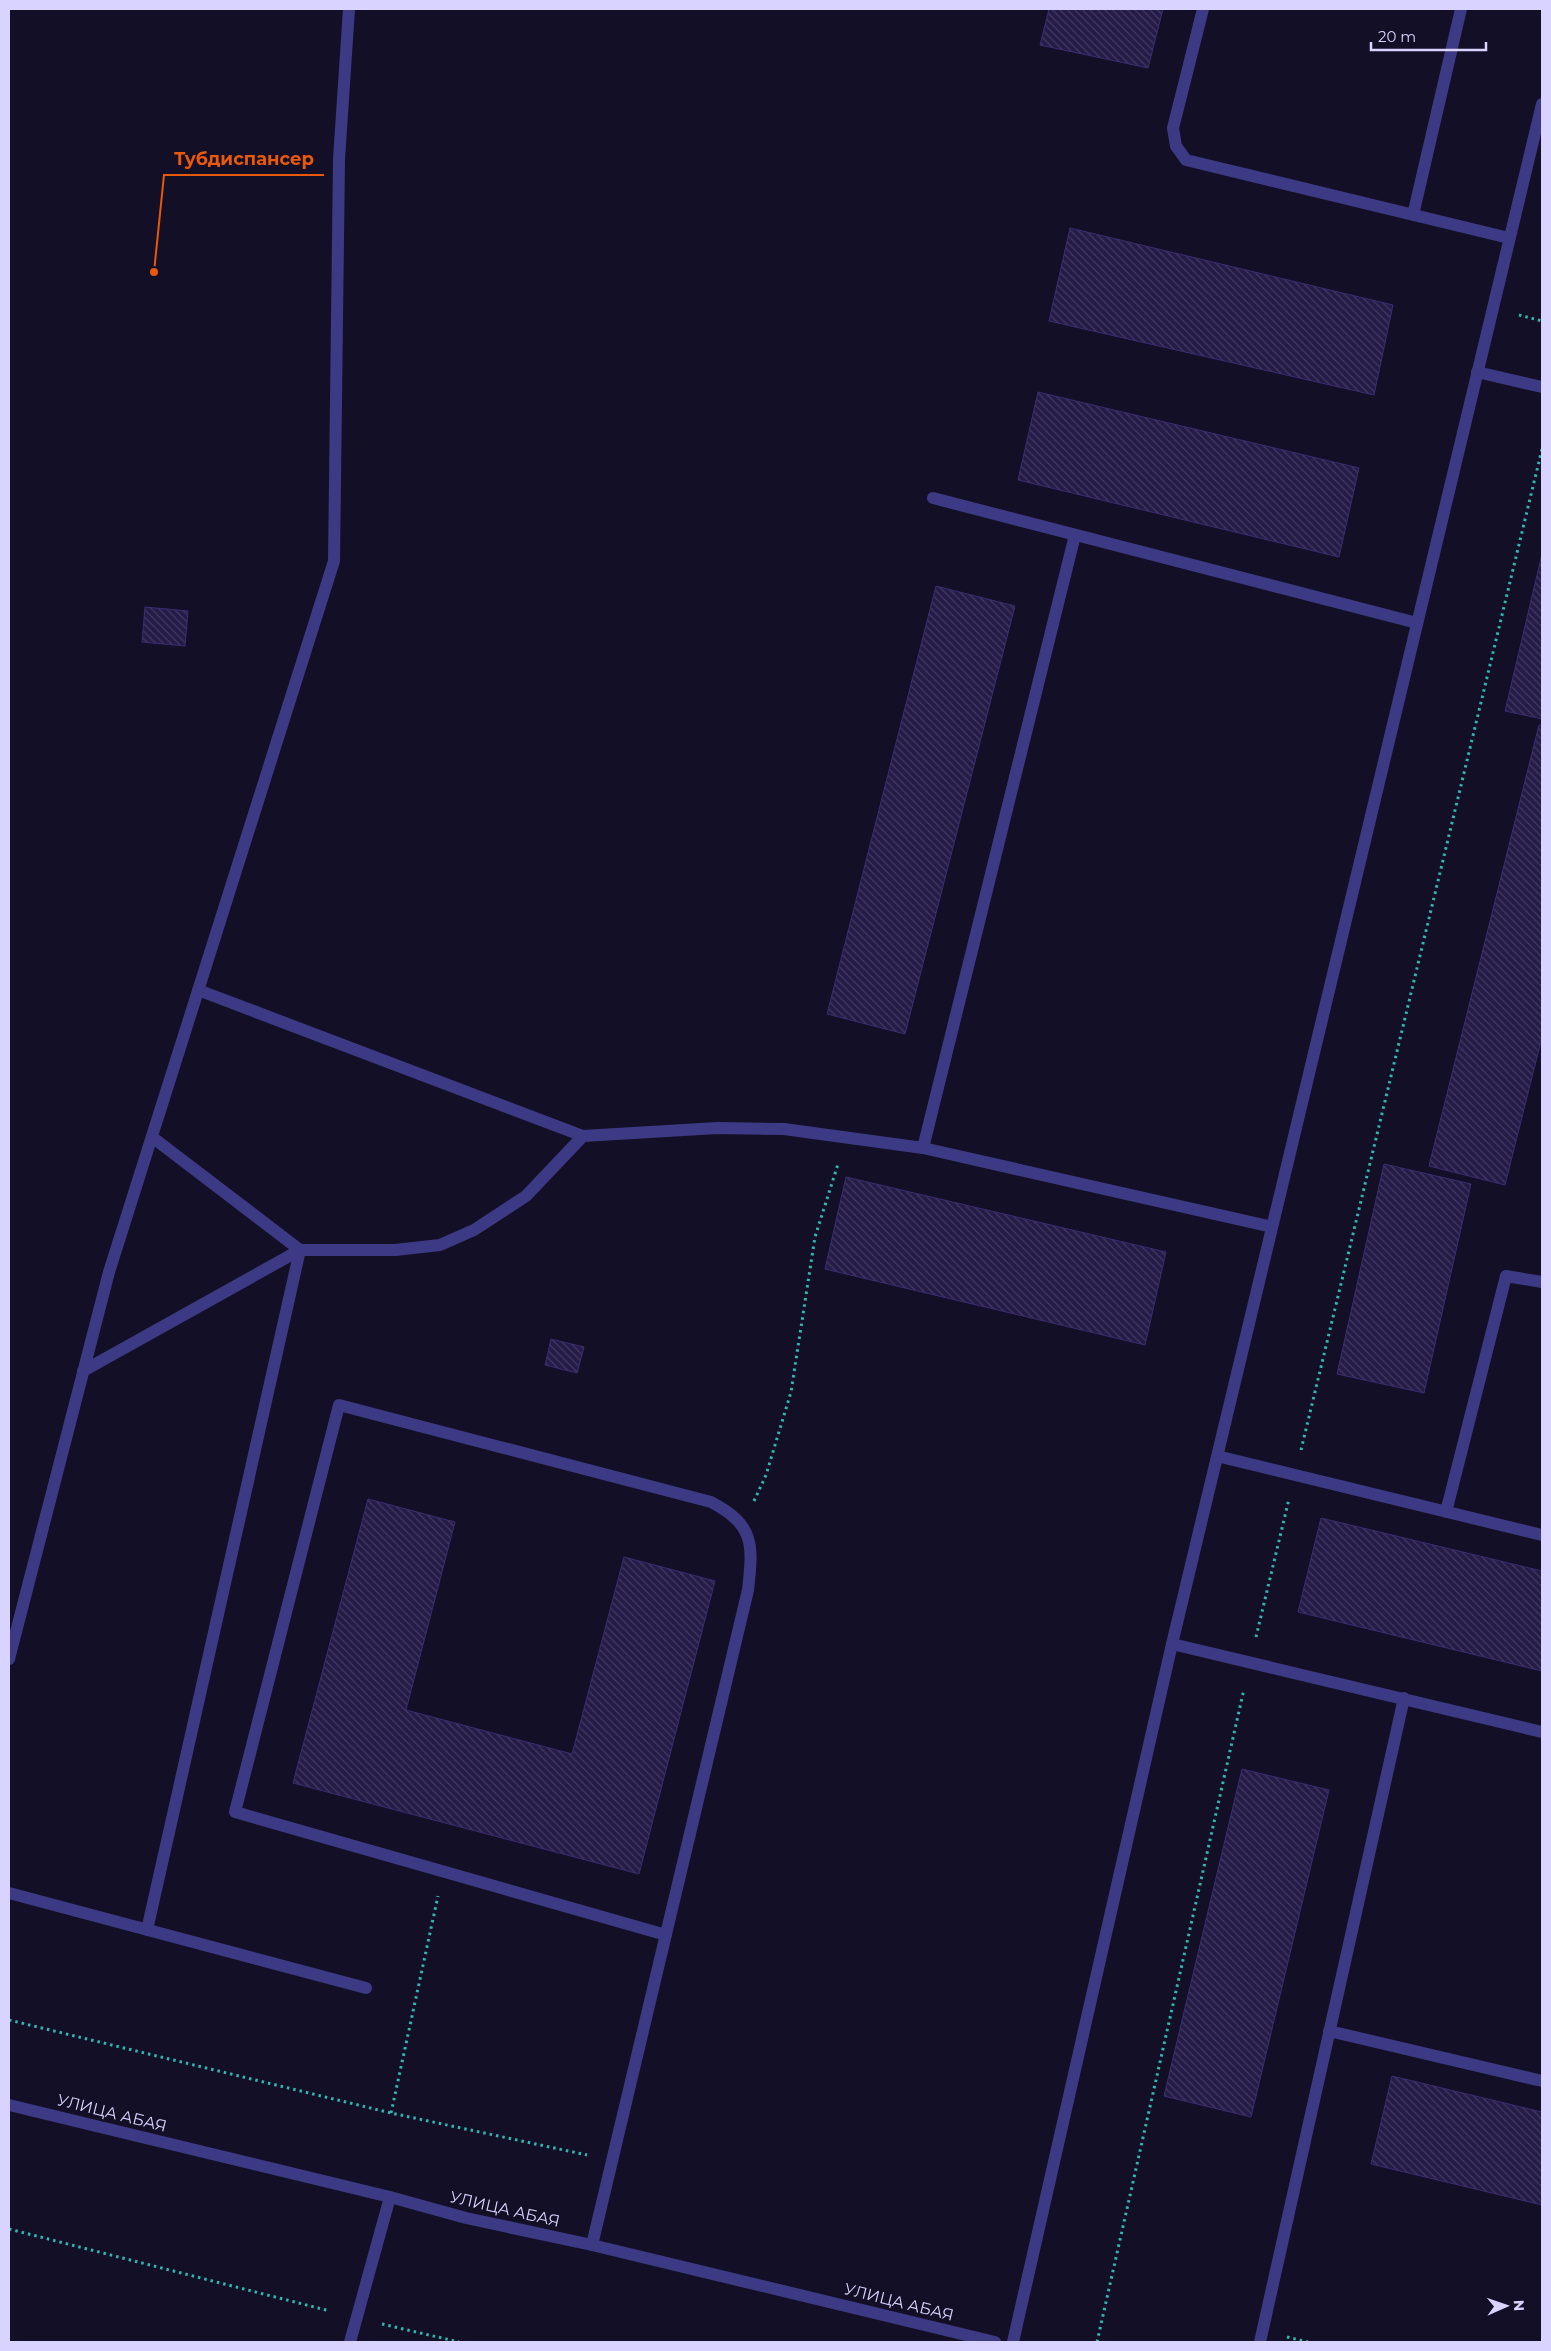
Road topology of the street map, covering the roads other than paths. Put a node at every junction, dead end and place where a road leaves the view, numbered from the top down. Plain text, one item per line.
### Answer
1 (349, 9) edge
2 (1203, 9) edge
3 (1461, 9) edge
4 (1542, 104) edge
5 (1413, 215) junction
6 (1509, 238) junction
7 (1477, 372) junction
8 (1542, 387) edge
9 (933, 498) dead end
10 (1075, 535) junction
11 (1417, 623) junction
12 (198, 990) junction
13 (583, 1136) junction
14 (152, 1137) junction
15 (924, 1148) junction
16 (1272, 1227) junction
17 (300, 1250) junction
18 (1542, 1282) edge
19 (83, 1371) junction
20 (1217, 1456) junction
21 (1446, 1512) junction
22 (1542, 1535) edge
23 (1172, 1644) junction
24 (9, 1659) edge
25 (1404, 1698) junction
26 (1542, 1732) edge
27 (9, 1893) edge
28 (147, 1930) junction
29 (666, 1935) junction
30 (366, 1988) dead end
31 (1329, 2031) junction
32 (1542, 2081) edge
33 (9, 2105) edge
34 (390, 2197) junction
35 (592, 2245) junction
36 (350, 2342) edge
37 (995, 2342) edge
38 (1013, 2342) edge
39 (1260, 2342) edge

1 - 12 street
2 - 5 street
3 - 5 street
4 - 6 street
5 - 6 street
6 - 7 street
7 - 8 street
7 - 11 street
9 - 10 street
10 - 11 street
10 - 15 street
11 - 16 street
12 - 13 street
12 - 14 street
13 - 15 street
13 - 17 street
14 - 17 street
14 - 19 street
15 - 16 street
16 - 20 street
17 - 19 street
17 - 28 street
18 - 21 street
19 - 24 street
20 - 21 street
20 - 23 street
21 - 22 street
23 - 25 street
23 - 38 street
25 - 26 street
25 - 31 street
27 - 28 street
28 - 30 street
29 - 29 street
29 - 35 street
31 - 32 street
31 - 39 street
33 - 34 street, УЛИЦА АБАЯ
34 - 35 street, УЛИЦА АБАЯ
34 - 36 street
35 - 37 street, УЛИЦА АБАЯ

